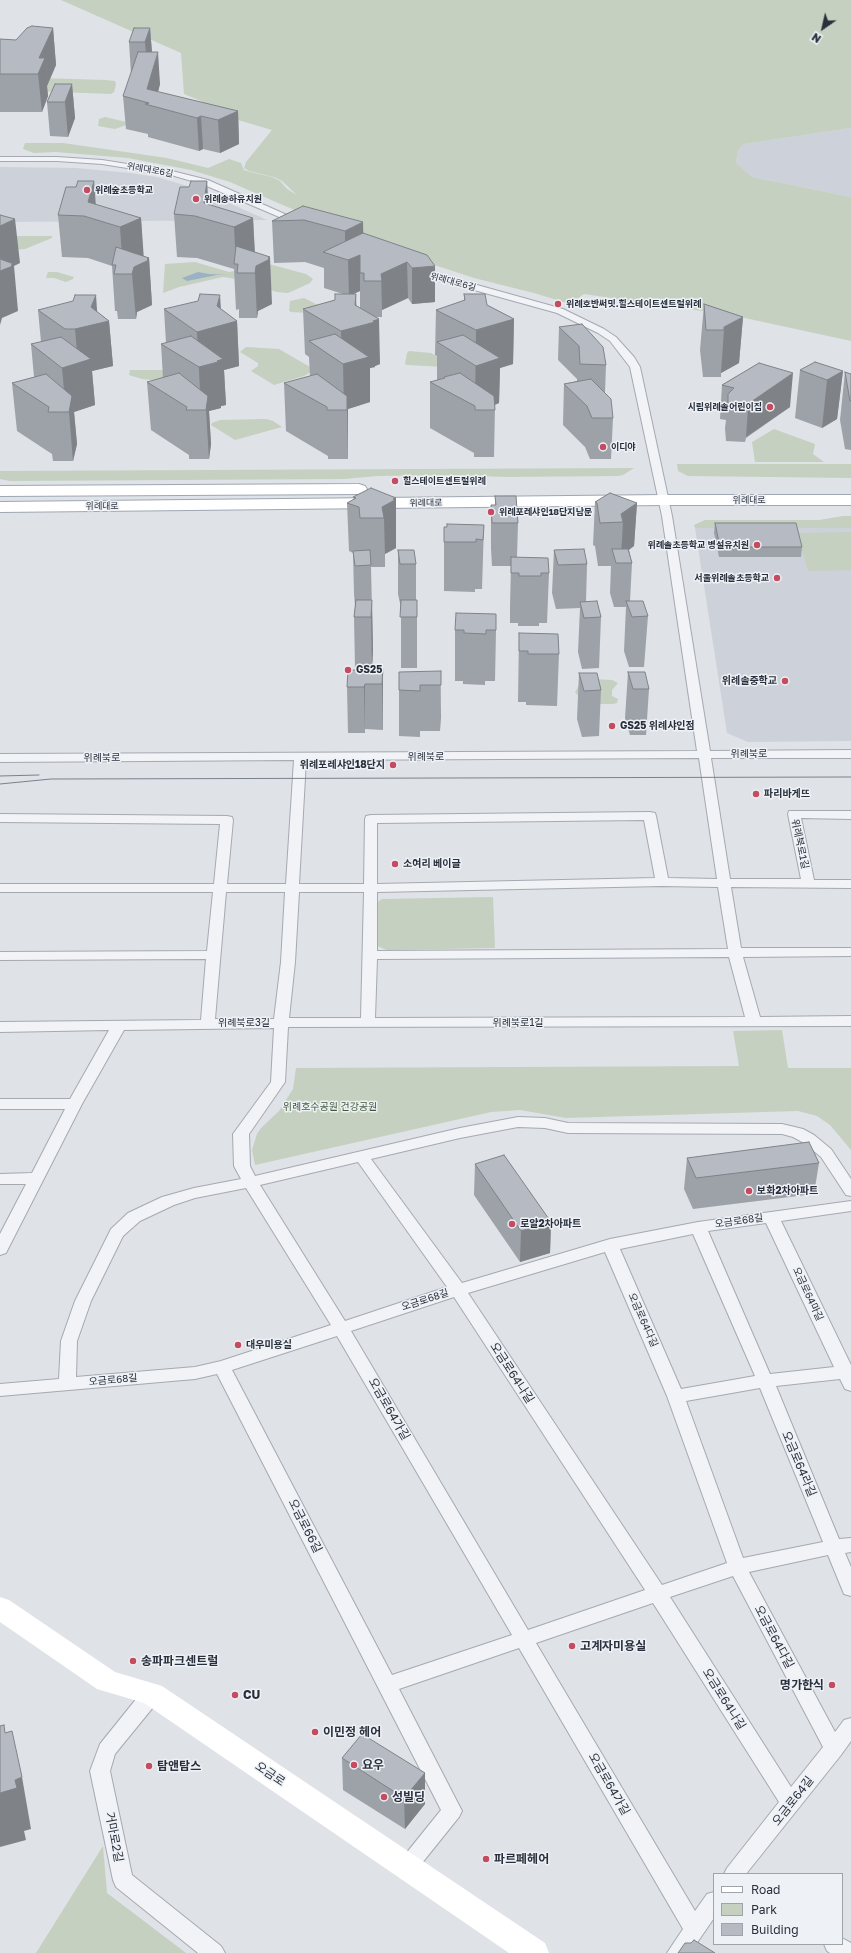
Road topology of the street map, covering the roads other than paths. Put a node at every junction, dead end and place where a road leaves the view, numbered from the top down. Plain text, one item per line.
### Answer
1 (0, 159) edge
2 (309, 227) edge
3 (407, 268) edge
4 (851, 489) edge
5 (0, 491) edge
6 (663, 494) junction
7 (851, 500) edge
8 (0, 507) edge
9 (851, 754) edge
10 (705, 755) junction
11 (300, 757) junction
12 (0, 758) edge
13 (851, 815) edge
14 (0, 818) edge
15 (662, 882) junction
16 (726, 883) junction
17 (808, 884) junction
18 (851, 884) edge
19 (222, 887) junction
20 (0, 888) edge
21 (293, 888) junction
22 (370, 888) junction
23 (735, 952) junction
24 (851, 952) edge
25 (213, 955) junction
26 (370, 955) junction
27 (0, 956) edge
28 (851, 1021) edge
29 (754, 1022) junction
30 (281, 1023) junction
31 (208, 1024) junction
32 (368, 1024) junction
33 (118, 1026) junction
34 (0, 1027) edge
35 (0, 1104) edge
36 (75, 1104) junction
37 (362, 1157) junction
38 (37, 1178) junction
39 (0, 1179) edge
40 (250, 1182) junction
41 (851, 1191) edge
42 (851, 1206) edge
43 (771, 1216) junction
44 (698, 1227) junction
45 (610, 1245) junction
46 (0, 1249) edge
47 (458, 1290) junction
48 (341, 1328) junction
49 (222, 1367) junction
50 (849, 1376) edge
51 (765, 1381) junction
52 (67, 1384) junction
53 (0, 1390) edge
54 (676, 1396) junction
55 (842, 1546) edge
56 (737, 1567) junction
57 (851, 1590) edge
58 (657, 1593) junction
59 (0, 1608) edge
60 (523, 1638) junction
61 (387, 1685) junction
62 (152, 1694) junction
63 (851, 1726) edge
64 (834, 1749) junction
65 (790, 1804) junction
66 (407, 1867) junction
67 (735, 1873) edge
68 (713, 1902) edge
69 (694, 1929) junction
70 (836, 1945) edge
71 (214, 1953) edge
72 (534, 1953) edge
73 (678, 1953) edge
74 (848, 1953) edge

1 - 2 street, 위례대로6길
3 - 6 street, 위례대로6길
4 - 6 main road, 위례대로
5 - 6 main road, 위례대로
6 - 7 main road, 위례대로
6 - 8 main road, 위례대로
6 - 10 street, 위례대로6길
9 - 10 street, 위례북로
10 - 11 street, 위례북로
10 - 16 street
11 - 12 street, 위례북로
11 - 21 street, 위례북로3길
13 - 17 street, 위례북로1길
14 - 19 street
15 - 16 street
15 - 22 street
15 - 22 street
16 - 17 street
16 - 23 street
17 - 18 street
19 - 20 street
19 - 21 street
19 - 25 street
21 - 22 street
21 - 30 street, 위례북로3길
22 - 26 street
23 - 24 street
23 - 26 street
23 - 29 street
25 - 27 street
25 - 31 street
26 - 32 street
28 - 29 street, 위례북로1길
29 - 32 street, 위례북로1길
30 - 31 street, 위례북로3길
30 - 32 street, 위례북로1길
30 - 40 street, 오금로64가길
31 - 33 street, 위례북로3길
33 - 34 street, 위례북로3길
33 - 36 street
35 - 36 street
36 - 38 street
37 - 40 street
37 - 41 street
37 - 47 street, 오금로64나길
38 - 39 street
38 - 46 street
40 - 48 street, 오금로64가길
40 - 52 street
42 - 43 street, 오금로68길
43 - 44 street, 오금로68길
43 - 50 street, 오금로64마길
44 - 45 street, 오금로68길
44 - 51 street, 오금로64라길
45 - 47 street, 오금로68길
45 - 54 street, 오금로64다길
47 - 48 street, 오금로68길
47 - 58 street, 오금로64나길
48 - 49 street, 오금로68길
48 - 60 street, 오금로64가길
49 - 52 street, 오금로68길
49 - 61 street, 오금로66길
50 - 51 street
51 - 54 street
51 - 55 street, 오금로64라길
52 - 53 street, 오금로68길
54 - 56 street, 오금로64다길
55 - 56 street
55 - 57 street, 오금로64라길
56 - 58 street
56 - 64 street, 오금로64다길
58 - 60 street
58 - 65 street, 오금로64나길
59 - 62 main road, 오금로
60 - 61 street
60 - 69 street, 오금로64가길
61 - 66 street, 오금로66길
62 - 66 main road, 오금로
62 - 71 street, 거마로2길
63 - 64 street, 오금로64길
64 - 65 street, 오금로64길
65 - 67 street, 오금로64길
66 - 72 main road, 오금로
68 - 69 street
69 - 73 street
70 - 74 street

